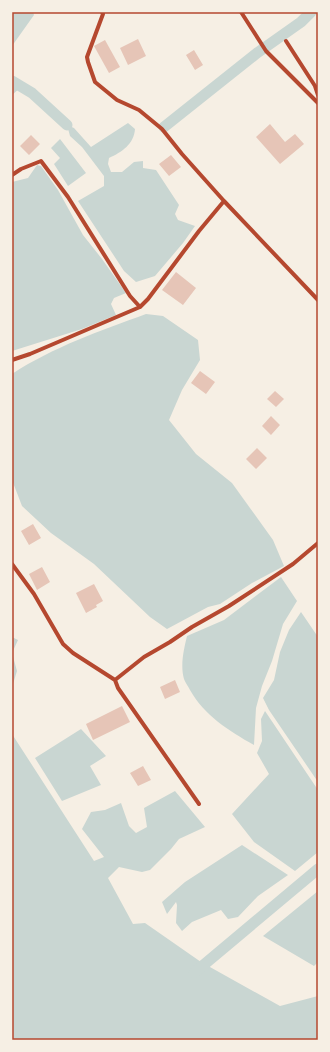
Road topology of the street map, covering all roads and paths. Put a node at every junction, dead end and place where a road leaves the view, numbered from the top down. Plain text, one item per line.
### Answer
1 (102, 12) edge
2 (241, 12) edge
3 (286, 40) dead end
4 (318, 95) edge
5 (318, 103) edge
6 (12, 175) edge
7 (224, 201) junction
8 (318, 300) edge
9 (140, 307) junction
10 (12, 360) edge
11 (318, 543) edge
12 (12, 564) edge
13 (115, 680) junction
14 (199, 804) dead end

1 - 7 street
2 - 5 street
3 - 4 street
6 - 9 street
7 - 8 street
7 - 9 street
9 - 10 street
11 - 13 street
12 - 13 street
13 - 14 street

